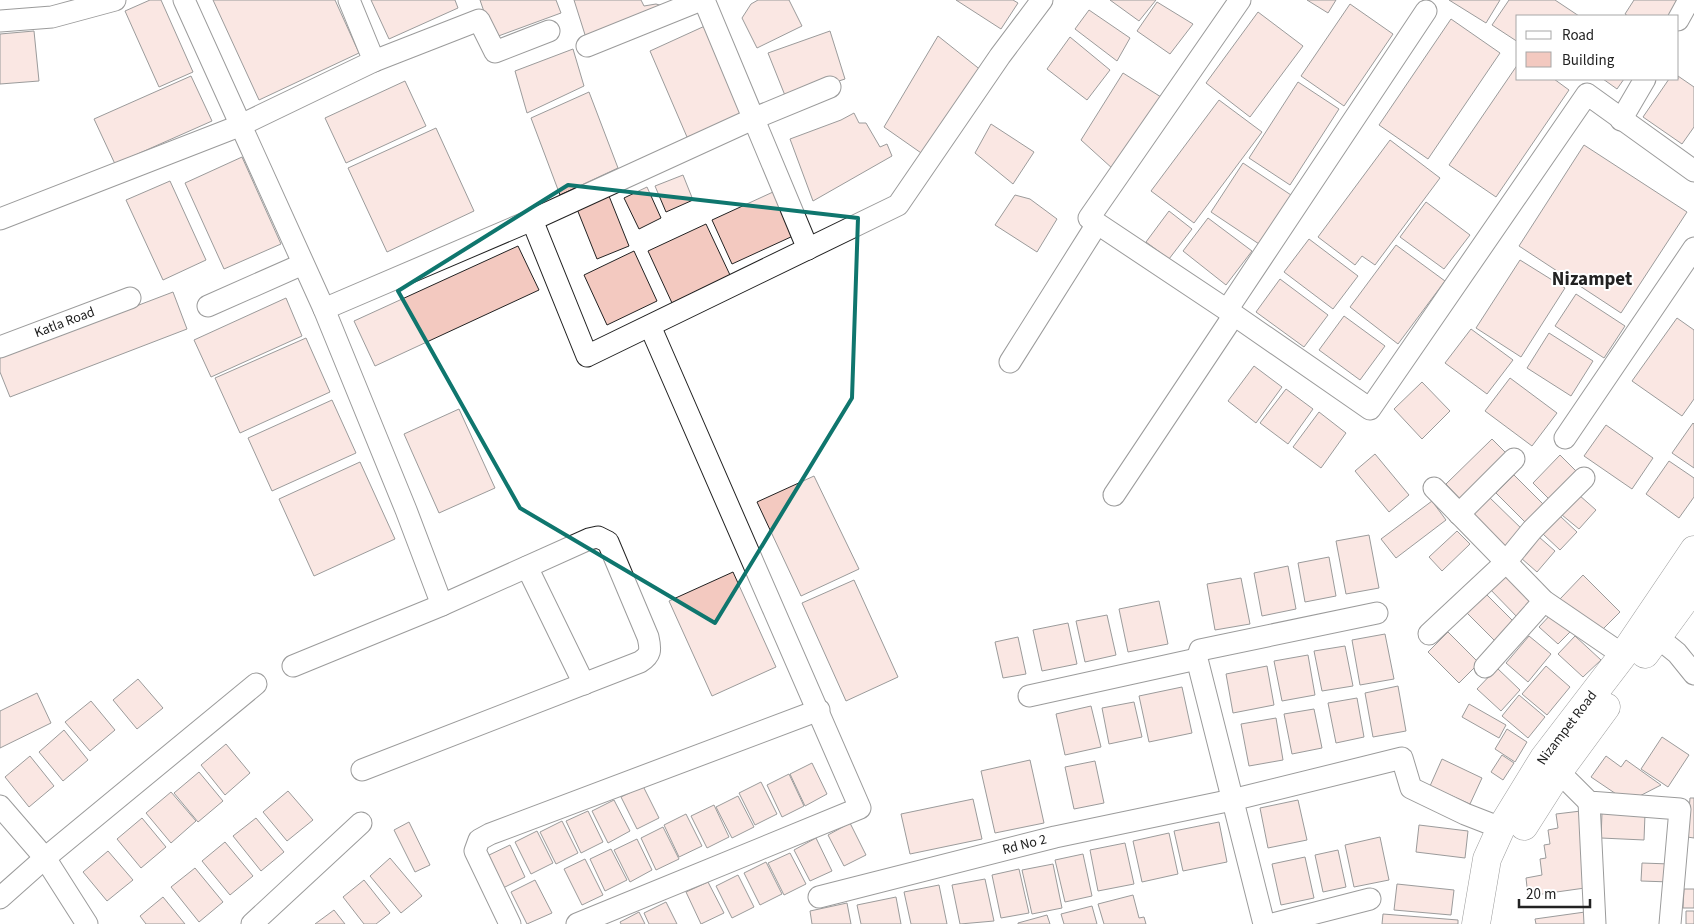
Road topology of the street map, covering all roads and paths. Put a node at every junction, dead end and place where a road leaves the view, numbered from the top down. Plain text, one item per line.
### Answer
1 (115, 0) edge
2 (184, 0) edge
3 (349, 0) edge
4 (702, 0) edge
5 (1042, 0) edge
6 (1240, 0) edge
7 (1689, 0) edge
8 (1426, 11) dead end
9 (1679, 18) edge
10 (0, 21) edge
11 (549, 31) dead end
12 (588, 46) dead end
13 (374, 60) junction
14 (1643, 80) edge
15 (830, 87) dead end
16 (755, 118) junction
17 (1621, 120) junction
18 (239, 126) junction
19 (1694, 171) edge
20 (0, 219) edge
21 (532, 220) junction
22 (1097, 224) junction
23 (1694, 248) edge
24 (808, 249) junction
25 (303, 264) junction
26 (130, 298) dead end
27 (208, 306) dead end
28 (324, 309) junction
29 (1231, 312) junction
30 (650, 326) junction
31 (0, 347) edge
32 (1010, 362) dead end
33 (1565, 438) dead end
34 (1514, 459) dead end
35 (1584, 478) dead end
36 (1434, 488) dead end
37 (1114, 494) dead end
38 (1459, 514) junction
39 (1694, 550) edge
40 (1505, 563) junction
41 (527, 567) junction
42 (1694, 587) edge
43 (1544, 601) junction
44 (442, 605) junction
45 (1377, 613) dead end
46 (1651, 631) junction
47 (1429, 634) dead end
48 (1624, 655) junction
49 (1197, 659) junction
50 (293, 666) dead end
51 (1486, 667) dead end
52 (1694, 674) edge
53 (256, 684) dead end
54 (584, 684) junction
55 (1029, 696) dead end
56 (819, 710) junction
57 (1551, 765) junction
58 (362, 770) dead end
59 (1232, 800) junction
60 (1589, 802) junction
61 (0, 806) edge
62 (361, 822) dead end
63 (1501, 828) junction
64 (45, 858) junction
65 (0, 898) edge
66 (819, 898) dead end
67 (1370, 899) dead end
68 (87, 924) edge
69 (252, 924) edge
70 (510, 924) edge
71 (577, 924) edge
72 (1264, 924) edge
73 (1273, 924) edge
74 (1476, 924) edge
75 (1493, 924) edge
76 (1595, 924) edge
77 (1670, 924) edge

1 - 10 street
2 - 18 street
3 - 13 street
4 - 12 street
4 - 16 street
5 - 24 street
6 - 22 street
7 - 9 street
8 - 29 street
11 - 13 street
13 - 18 street
14 - 17 street
15 - 16 street
16 - 21 street
16 - 24 street
17 - 19 street
17 - 29 street
18 - 20 street
18 - 25 street
21 - 28 street
21 - 30 street
22 - 29 street
22 - 32 street
23 - 33 street
24 - 30 street
25 - 27 street
25 - 28 street
26 - 31 street, Katla Road
28 - 44 street
29 - 37 street
30 - 56 street
34 - 38 street
35 - 40 street
36 - 38 street
38 - 40 street
39 - 46 main road, Nizampet Road
40 - 43 street
40 - 47 street
41 - 44 street
41 - 54 street
41 - 54 street
42 - 46 main road, Nizampet Road
43 - 48 street
43 - 51 street
44 - 50 street
45 - 49 street
46 - 48 main road, Nizampet Road
46 - 52 street
46 - 57 main road, Nizampet Road
48 - 57 main road, Nizampet Road
49 - 55 street
49 - 59 street
53 - 64 street
54 - 58 street
56 - 70 street
56 - 71 street
57 - 60 street
57 - 63 main road, Nizampet Road
57 - 75 main road, Nizampet Road
59 - 63 street, Rd No 2
59 - 66 street, Rd No 2
59 - 72 street
60 - 76 street
60 - 77 street
61 - 64 street
62 - 69 street
63 - 74 main road, Nizampet Road
64 - 65 street
64 - 68 street
67 - 73 street

